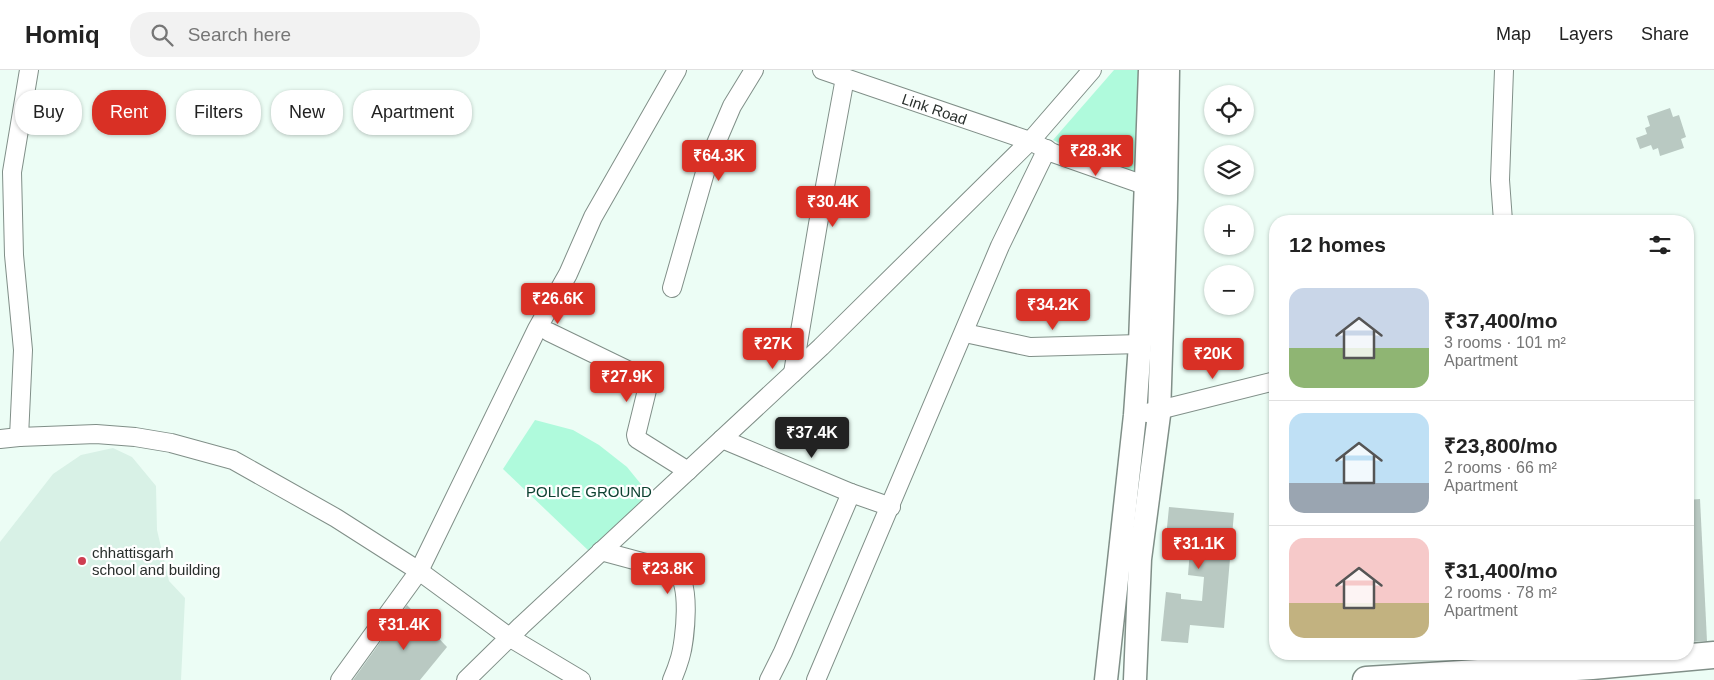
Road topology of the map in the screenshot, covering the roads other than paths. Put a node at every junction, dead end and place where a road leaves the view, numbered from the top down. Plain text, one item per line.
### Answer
1 (29, 70) edge
2 (677, 70) edge
3 (754, 70) edge
4 (822, 70) edge
5 (1092, 70) edge
6 (1150, 70) edge
7 (1168, 70) edge
8 (1504, 70) edge
9 (845, 78) junction
10 (1030, 140) junction
11 (1047, 149) junction
12 (6, 172) edge
13 (1157, 182) junction
14 (1503, 215) edge
15 (672, 288) dead end
16 (549, 332) dead end
17 (965, 333) junction
18 (1140, 344) junction
19 (793, 373) junction
20 (1269, 382) edge
21 (1159, 410) junction
22 (1135, 415) junction
23 (19, 437) junction
24 (0, 439) edge
25 (722, 439) junction
26 (688, 471) junction
27 (851, 493) junction
28 (891, 507) junction
29 (601, 551) junction
30 (419, 571) junction
31 (509, 637) junction
32 (1714, 655) edge
33 (1694, 657) edge
34 (1666, 660) edge
35 (1598, 667) edge
36 (1714, 672) edge
37 (340, 680) edge
38 (466, 680) edge
39 (580, 680) edge
40 (672, 680) edge
41 (769, 680) edge
42 (816, 680) edge
43 (1106, 680) edge
44 (1135, 680) edge
45 (1366, 680) edge

1 - 12 street
2 - 30 street
3 - 15 street
4 - 9 street, Link Road
5 - 10 street
6 - 13 main road
7 - 13 main road
8 - 14 street
9 - 10 street, Link Road
9 - 19 street
10 - 11 street, Link Road
10 - 19 street
11 - 13 street, Link Road
11 - 17 street
12 - 23 street
13 - 18 main road
13 - 21 main road
16 - 26 street
17 - 18 street
17 - 28 street
18 - 22 main road
19 - 25 street
20 - 21 street
21 - 22 street
21 - 44 main road
22 - 43 main road
23 - 24 street
23 - 30 street
25 - 26 street
25 - 27 street
26 - 29 street
27 - 28 street
27 - 41 street
28 - 42 street
29 - 31 street
29 - 40 street
30 - 31 street
30 - 37 street
31 - 38 street
31 - 39 street
32 - 33 highway
34 - 35 highway
35 - 36 highway
35 - 45 highway

